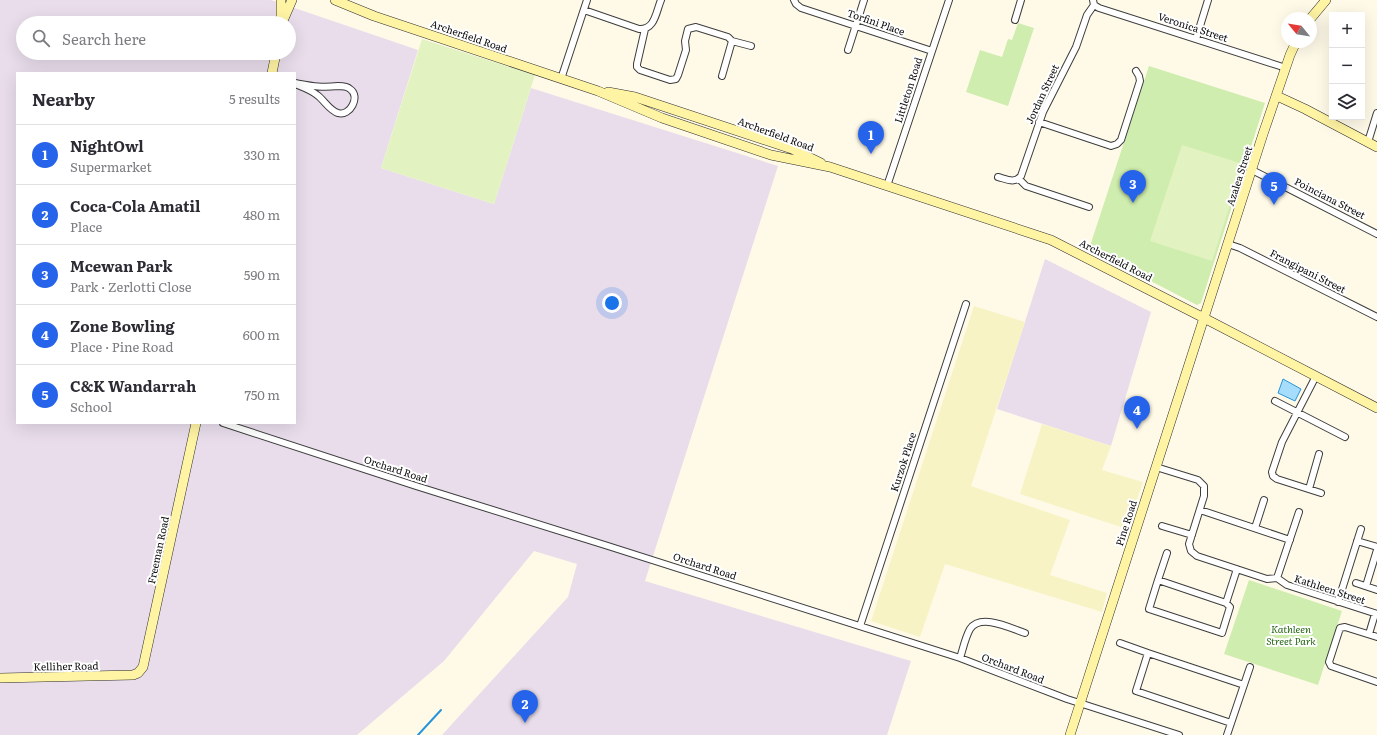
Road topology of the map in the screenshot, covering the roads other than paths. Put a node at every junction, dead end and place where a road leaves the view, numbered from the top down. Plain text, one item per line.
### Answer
1 (281, 0) edge
2 (292, 0) edge
3 (335, 0) edge
4 (587, 0) edge
5 (660, 0) edge
6 (794, 0) edge
7 (864, 0) edge
8 (948, 0) edge
9 (1021, 0) edge
10 (1208, 0) edge
11 (1326, 0) edge
12 (1093, 2) edge
13 (584, 10) junction
14 (1316, 12) edge
15 (282, 16) edge
16 (285, 16) edge
17 (1015, 20) dead end
18 (856, 26) junction
19 (645, 29) junction
20 (1196, 39) junction
21 (732, 41) junction
22 (751, 46) dead end
23 (1294, 48) edge
24 (848, 50) dead end
25 (932, 51) junction
26 (275, 60) edge
27 (1286, 68) junction
28 (1136, 71) dead end
29 (272, 72) edge
30 (722, 76) dead end
31 (561, 79) junction
32 (296, 84) edge
33 (296, 84) edge
34 (1277, 96) junction
35 (1377, 113) edge
36 (1039, 122) junction
37 (1368, 142) junction
38 (1377, 147) edge
39 (1252, 170) junction
40 (998, 177) dead end
41 (1019, 179) junction
42 (887, 186) junction
43 (1089, 207) dead end
44 (1377, 234) edge
45 (1228, 244) junction
46 (966, 304) dead end
47 (1377, 317) edge
48 (1204, 318) junction
49 (1316, 376) junction
50 (1275, 401) dead end
51 (1377, 408) edge
52 (1297, 412) junction
53 (196, 424) edge
54 (226, 424) edge
55 (1345, 437) dead end
56 (1320, 454) dead end
57 (1156, 467) junction
58 (1309, 489) junction
59 (1321, 493) dead end
60 (1264, 500) dead end
61 (1200, 510) junction
62 (1299, 512) dead end
63 (1162, 526) dead end
64 (1255, 528) junction
65 (1361, 529) dead end
66 (1192, 534) junction
67 (1290, 540) junction
68 (1357, 541) junction
69 (1377, 547) edge
70 (1377, 550) edge
71 (1167, 552) dead end
72 (1237, 569) junction
73 (1278, 578) junction
74 (1158, 580) junction
75 (1356, 584) dead end
76 (1366, 586) junction
77 (1377, 590) edge
78 (1338, 602) junction
79 (1226, 603) junction
80 (1376, 614) edge
81 (860, 626) junction
82 (1025, 633) dead end
83 (1369, 634) junction
84 (1377, 637) edge
85 (1120, 643) dead end
86 (1148, 653) junction
87 (960, 658) junction
88 (1250, 666) dead end
89 (133, 675) joint
90 (0, 678) edge
91 (1377, 682) edge
92 (1244, 685) junction
93 (1080, 703) junction
94 (1231, 723) junction
95 (1070, 735) edge
96 (1179, 735) edge
97 (1227, 735) edge

1 - 15 street
2 - 16 street
3 - 31 street, Archerfield Road
4 - 13 street
5 - 19 street
6 - 18 street, Torfini Place
7 - 18 street
8 - 25 street, Littleton Road
9 - 17 street
10 - 20 street
11 - 14 street
12 - 20 street, Veronica Street
12 - 36 street, Jordan Street
13 - 19 street
13 - 31 street
18 - 24 street
18 - 25 street, Torfini Place
19 - 21 street
20 - 27 street, Veronica Street
21 - 22 street
21 - 30 street
23 - 27 street, Azalea Street
25 - 42 street, Littleton Road
26 - 29 street
27 - 34 street, Azalea Street
28 - 36 street
31 - 42 street, Archerfield Road
32 - 33 street
34 - 37 street
34 - 39 street, Azalea Street
35 - 37 street
36 - 41 street, Jordan Street
37 - 38 street
39 - 44 street, Poinciana Street
39 - 45 street, Azalea Street
40 - 41 street
41 - 43 street
42 - 48 street, Archerfield Road
45 - 47 street, Frangipani Street
45 - 48 street, Azalea Street
46 - 81 street, Kurzok Place
48 - 49 street, Archerfield Road
48 - 57 street, Pine Road
49 - 51 street, Archerfield Road
49 - 52 street
50 - 52 street
52 - 55 street
52 - 58 street
53 - 89 street, Freeman Road
54 - 81 street, Orchard Road
56 - 58 street
57 - 61 street, Kathleen Street
57 - 93 street, Pine Road
58 - 59 street
60 - 64 street
61 - 64 street
61 - 66 street, Kathleen Street
62 - 67 street
63 - 66 street
64 - 67 street
65 - 68 street
66 - 72 street, Kathleen Street
67 - 73 street
68 - 69 street
68 - 78 street
70 - 76 street
71 - 74 street
72 - 73 street, Kathleen Street
72 - 79 street
73 - 78 street, Kathleen Street
74 - 79 street
74 - 79 street
75 - 76 street
76 - 77 street
78 - 80 street, Kathleen Street
80 - 83 street
81 - 87 street, Orchard Road
82 - 87 street
83 - 84 street
83 - 91 street
85 - 86 street
86 - 92 street
86 - 94 street
87 - 93 street, Orchard Road
88 - 92 street
89 - 90 street, Kelliher Road
92 - 94 street
93 - 95 street, Pine Road
93 - 96 street, Orchard Road
94 - 97 street

